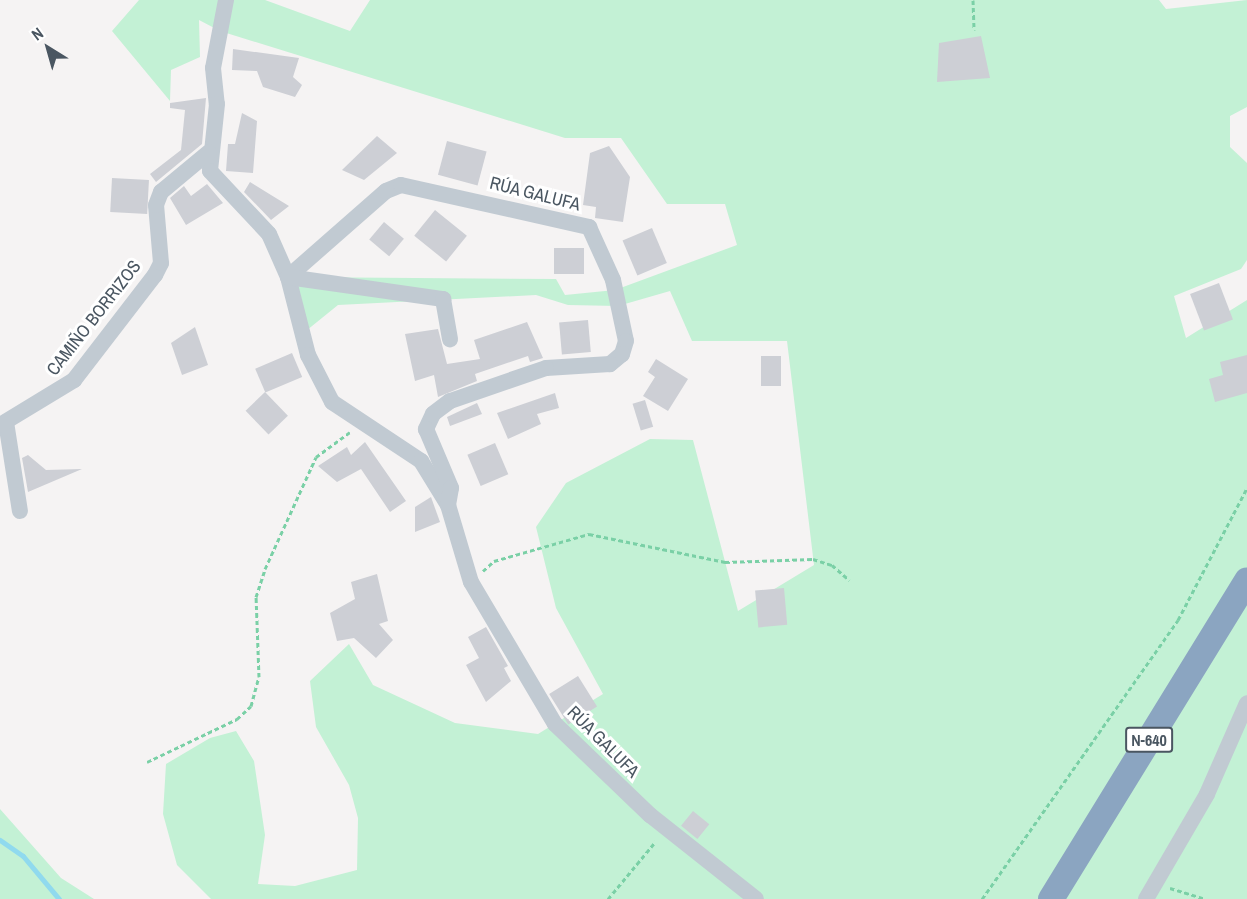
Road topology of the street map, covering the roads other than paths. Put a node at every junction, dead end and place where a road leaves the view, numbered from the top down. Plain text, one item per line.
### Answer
1 (226, 0) edge
2 (209, 152) junction
3 (288, 277) junction
4 (450, 339) dead end
5 (3, 424) edge
6 (448, 505) junction
7 (20, 511) dead end
8 (1247, 581) edge
9 (1247, 703) edge
10 (1150, 892) edge
11 (756, 899) edge
12 (1051, 899) edge

1 - 2 street, RÚA GALUFA
2 - 3 street, RÚA GALUFA
2 - 5 street, CAMIÑO BORRIZOS
3 - 4 street
3 - 6 street, RÚA GALUFA
3 - 6 street, RÚA GALUFA
5 - 7 street
6 - 11 street, RÚA GALUFA
8 - 12 highway, N-640
9 - 10 street

